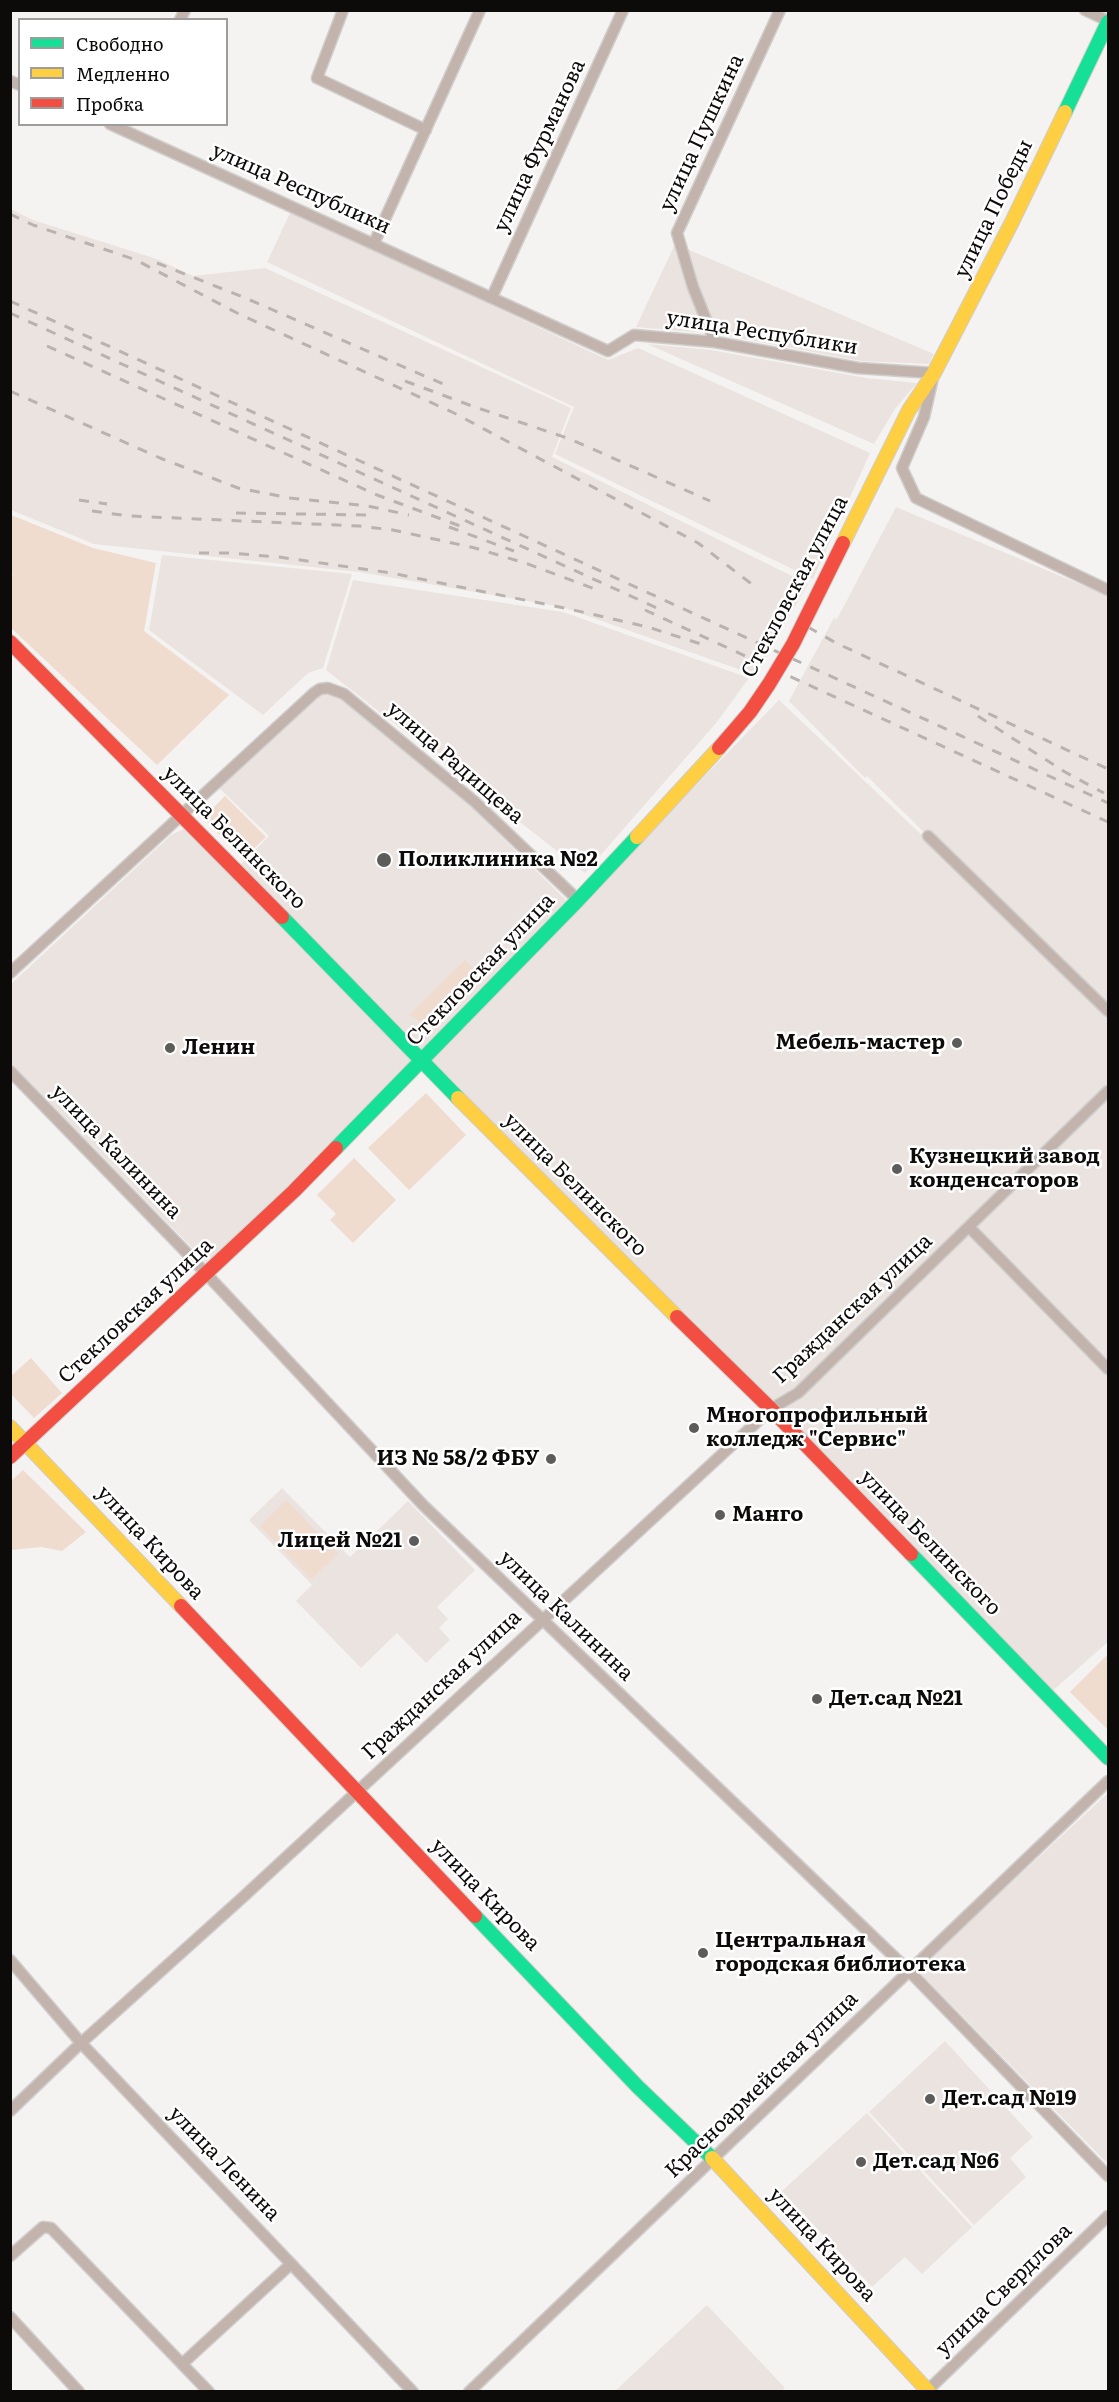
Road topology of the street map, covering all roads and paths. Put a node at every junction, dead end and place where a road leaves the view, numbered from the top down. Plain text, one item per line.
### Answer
1 (343, 10) edge
2 (480, 10) edge
3 (623, 10) edge
4 (780, 10) edge
5 (1085, 10) edge
6 (1108, 22) edge
7 (132, 129) edge
8 (426, 130) junction
9 (374, 243) junction
10 (492, 297) junction
11 (715, 342) junction
12 (934, 373) junction
13 (909, 410) joint
14 (1108, 590) edge
15 (10, 642) edge
16 (183, 816) junction
17 (928, 837) dead end
18 (578, 900) junction
19 (10, 974) edge
20 (1108, 1011) edge
21 (423, 1060) junction
22 (10, 1071) edge
23 (1108, 1091) edge
24 (969, 1227) junction
25 (207, 1274) junction
26 (1108, 1369) edge
27 (771, 1409) junction
28 (10, 1427) edge
29 (26, 1443) junction
30 (10, 1457) edge
31 (542, 1621) junction
32 (1108, 1758) edge
33 (1108, 1781) edge
34 (356, 1791) junction
35 (10, 1960) edge
36 (909, 1971) junction
37 (81, 2043) junction
38 (10, 2111) edge
39 (713, 2159) junction
40 (1108, 2176) edge
41 (1108, 2216) edge
42 (10, 2256) edge
43 (291, 2264) junction
44 (10, 2317) edge
45 (182, 2364) junction
46 (79, 2391) edge
47 (209, 2391) edge
48 (413, 2391) edge
49 (469, 2391) edge
50 (927, 2391) edge

1 - 8 street
2 - 8 street
3 - 10 street, улица Фурманова
4 - 11 street, улица Пушкина
5 - 6 street
6 - 12 street, улица Победы
7 - 9 street, улица Республики
8 - 9 street
9 - 10 street, улица Республики
10 - 11 street, улица Республики
11 - 12 street, улица Республики
12 - 13 street, улица Победы
12 - 14 street
13 - 18 street, Стекловская улица, bridge
15 - 16 street, улица Белинского
16 - 18 street, улица Радищева
16 - 19 street
16 - 21 street, улица Белинского
17 - 20 street
18 - 21 street, Стекловская улица
21 - 25 street, Стекловская улица
21 - 27 street, улица Белинского
22 - 25 street, улица Калинина
23 - 24 street, Гражданская улица
24 - 26 street
24 - 27 street, Гражданская улица
25 - 29 street, Стекловская улица
25 - 31 street, улица Калинина
27 - 31 street, Гражданская улица
27 - 32 street, улица Белинского
28 - 29 street, улица Кирова
29 - 30 street, Стекловская улица
29 - 34 street, улица Кирова
31 - 34 street, Гражданская улица
31 - 36 street, улица Калинина
33 - 36 street, Красноармейская улица
34 - 37 street, Гражданская улица
34 - 39 street, улица Кирова
35 - 37 street, улица Ленина
36 - 39 street, Красноармейская улица
36 - 40 street, улица Калинина
37 - 38 street, Гражданская улица
37 - 43 street, улица Ленина
39 - 49 street, Красноармейская улица
39 - 50 street, улица Кирова
41 - 50 street, улица Свердлова
42 - 45 street
43 - 45 street
43 - 48 street, улица Ленина
44 - 46 street
45 - 47 street

